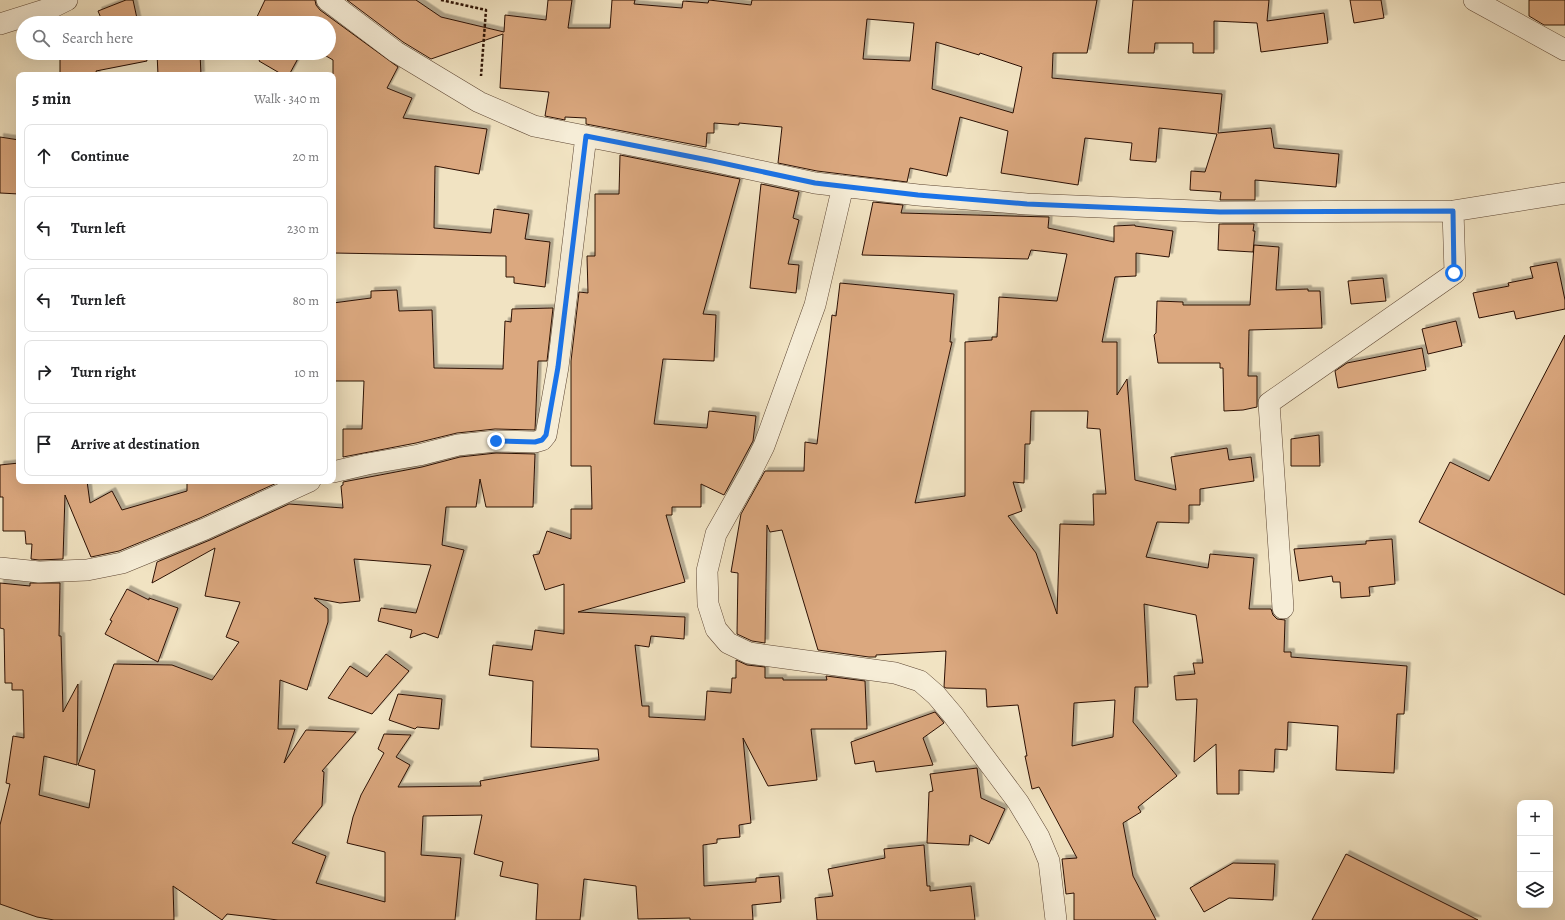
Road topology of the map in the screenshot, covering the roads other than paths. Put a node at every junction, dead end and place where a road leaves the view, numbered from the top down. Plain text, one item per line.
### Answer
1 (67, 0) edge
2 (327, 0) edge
3 (1474, 0) edge
4 (26, 16) edge
5 (16, 19) edge
6 (0, 24) edge
7 (1565, 50) edge
8 (586, 136) junction
9 (843, 186) junction
10 (1565, 193) edge
11 (1453, 211) junction
12 (336, 471) edge
13 (304, 484) edge
14 (0, 568) edge
15 (1283, 608) dead end
16 (1056, 920) edge

1 - 4 street
2 - 8 street
3 - 7 street
5 - 6 street
8 - 9 street
8 - 12 street
9 - 11 street
9 - 16 street
10 - 11 street
11 - 15 street
13 - 14 street

